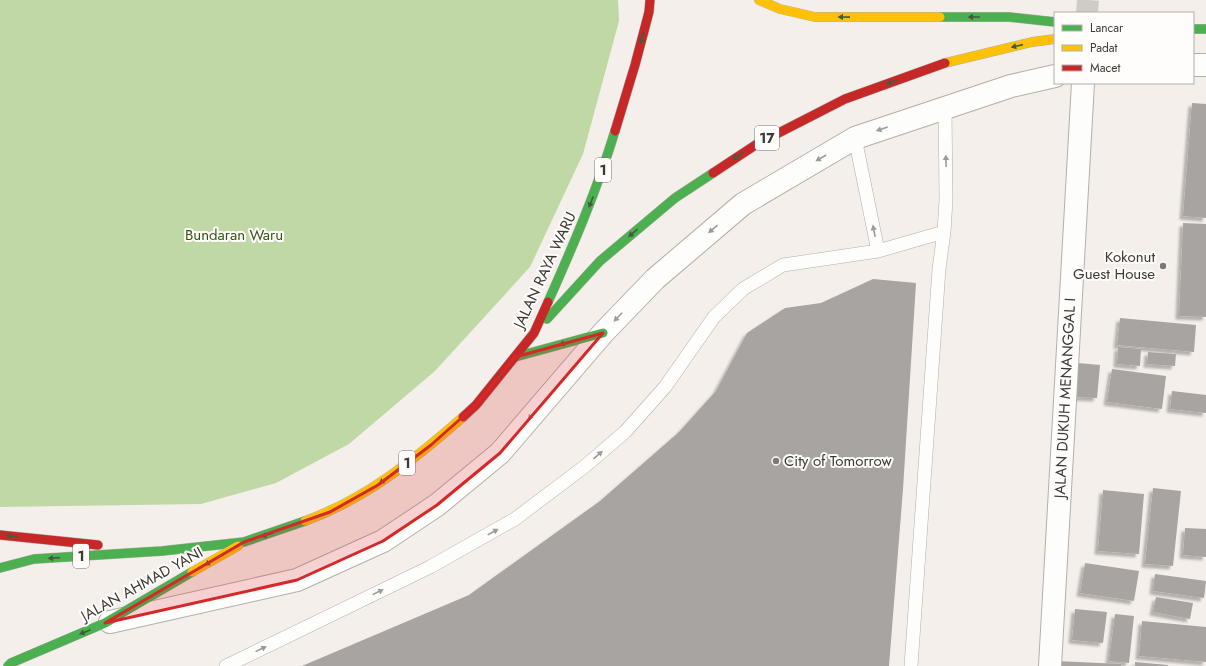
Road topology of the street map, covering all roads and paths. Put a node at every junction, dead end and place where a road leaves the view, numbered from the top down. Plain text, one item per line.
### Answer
1 (650, 0) edge
2 (760, 0) edge
3 (1054, 22) edge
4 (1206, 29) edge
5 (1194, 30) edge
6 (1054, 39) edge
7 (1194, 65) edge
8 (1206, 65) edge
9 (1054, 76) edge
10 (1083, 84) edge
11 (945, 108) junction
12 (855, 138) junction
13 (944, 232) junction
14 (878, 251) junction
15 (603, 332) junction
16 (534, 333) junction
17 (515, 357) junction
18 (0, 535) edge
19 (244, 542) junction
20 (162, 551) junction
21 (0, 568) edge
22 (105, 623) junction
23 (8, 666) edge
24 (226, 666) edge
25 (911, 666) edge
26 (1050, 666) edge

1 -> 16 highway, JALAN RAYA WARU / 1
3 -> 2 highway
4 - 5 highway
6 -> 16 highway, 17
7 - 8 street
9 - 11 street
10 - 26 street, JALAN DUKUH MENANGGAL I
11 -> 12 street
13 -> 11 lane
14 -> 12 lane
12 -> 15 street
13 - 14 lane
13 - 25 lane
24 -> 14 lane
15 -> 17 highway
15 -> 22 street
16 - 17 highway, JALAN RAYA WARU / 1
17 -> 19 highway, JALAN RAYA WARU / 1
20 -> 18 highway, 1
19 - 20 highway, JALAN RAYA WARU / 1
19 -> 22 highway, JALAN AHMAD YANI / 1
20 -> 21 highway, 1
22 -> 23 highway, JALAN AHMAD YANI / 1

